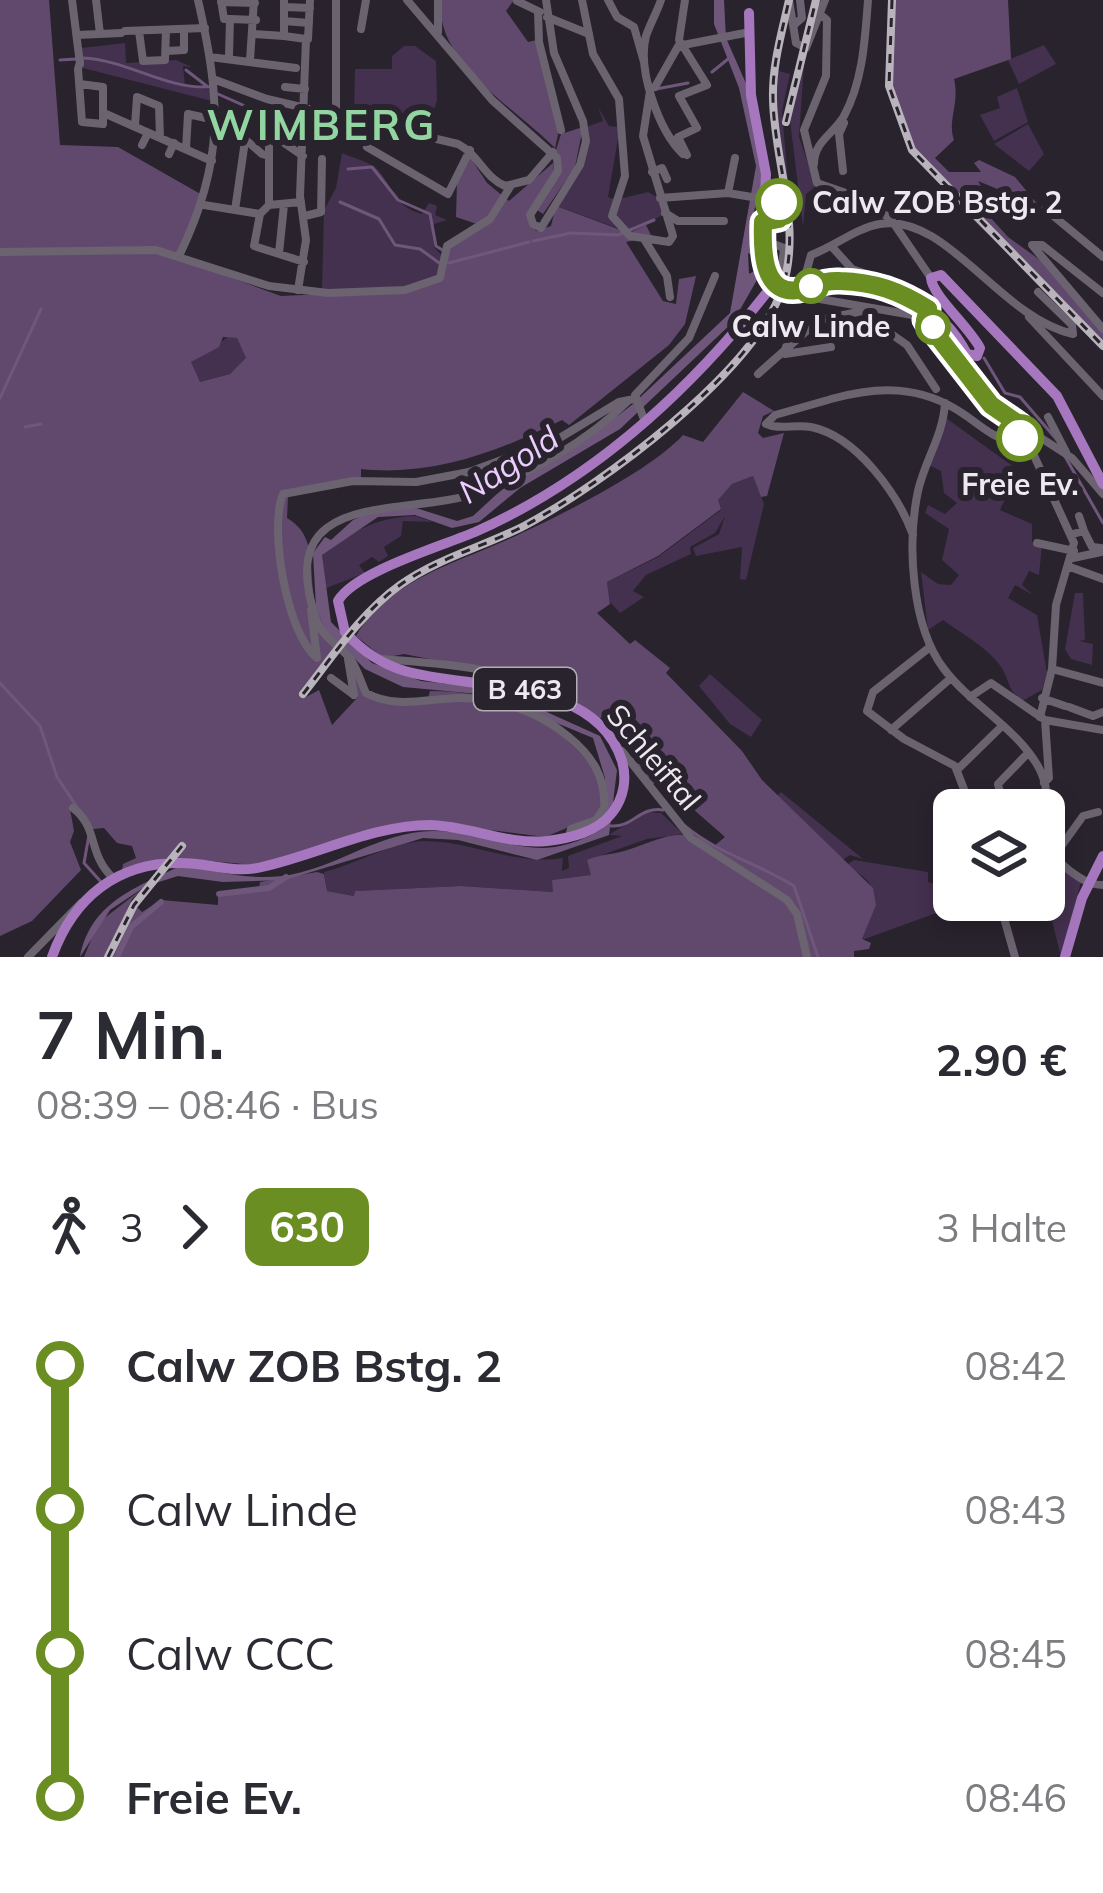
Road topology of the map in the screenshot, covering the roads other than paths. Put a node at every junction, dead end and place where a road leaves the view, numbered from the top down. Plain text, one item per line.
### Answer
1 (72, 0) edge
2 (96, 0) edge
3 (198, 0) edge
4 (336, 0) edge
5 (366, 0) edge
6 (438, 0) edge
7 (546, 0) edge
8 (582, 0) edge
9 (661, 0) edge
10 (685, 0) edge
11 (789, 0) edge
12 (800, 0) edge
13 (825, 0) edge
14 (868, 0) edge
15 (221, 1) edge
16 (409, 1) edge
17 (517, 1) edge
18 (255, 2) edge
19 (284, 3) edge
20 (612, 3) edge
21 (310, 4) edge
22 (749, 7) edge
23 (821, 15) junction
24 (546, 16) junction
25 (226, 20) junction
26 (256, 20) junction
27 (284, 22) junction
28 (309, 23) junction
29 (795, 23) junction
30 (205, 28) junction
31 (184, 29) junction
32 (361, 29) dead end
33 (166, 30) junction
34 (139, 31) junction
35 (750, 32) junction
36 (100, 34) junction
37 (254, 34) junction
38 (589, 34) junction
39 (77, 35) junction
40 (284, 36) junction
41 (440, 38) junction
42 (308, 39) dead end
43 (697, 43) junction
44 (680, 44) junction
45 (167, 51) junction
46 (229, 56) junction
47 (210, 57) junction
48 (250, 60) junction
49 (694, 62) junction
50 (647, 63) junction
51 (296, 68) dead end
52 (213, 79) junction
53 (80, 80) junction
54 (285, 87) dead end
55 (305, 89) junction
56 (652, 89) junction
57 (306, 108) junction
58 (336, 112) junction
59 (106, 114) junction
60 (844, 116) junction
61 (215, 117) junction
62 (302, 124) junction
63 (135, 125) junction
64 (561, 130) dead end
65 (148, 133) junction
66 (331, 133) dead end
67 (160, 138) junction
68 (245, 141) junction
69 (174, 143) junction
70 (142, 145) dead end
71 (367, 147) dead end
72 (186, 149) junction
73 (470, 150) junction
74 (169, 154) dead end
75 (549, 155) junction
76 (197, 156) junction
77 (269, 156) junction
78 (303, 156) junction
79 (735, 158) dead end
80 (322, 159) dead end
81 (212, 160) junction
82 (192, 167) dead end
83 (843, 171) dead end
84 (652, 172) junction
85 (667, 179) dead end
86 (511, 187) junction
87 (821, 188) junction
88 (728, 193) junction
89 (757, 197) junction
90 (660, 198) junction
91 (301, 202) junction
92 (204, 205) junction
93 (268, 205) junction
94 (284, 205) junction
95 (1045, 209) dead end
96 (235, 210) junction
97 (664, 213) junction
98 (260, 214) junction
99 (305, 216) junction
100 (724, 221) dead end
101 (897, 226) junction
102 (644, 239) junction
103 (762, 240) junction
104 (833, 248) junction
105 (0, 252) edge
106 (279, 254) junction
107 (179, 256) junction
108 (1103, 257) edge
109 (304, 262) junction
110 (715, 275) dead end
111 (931, 278) junction
112 (772, 283) junction
113 (890, 288) junction
114 (803, 289) junction
115 (298, 290) junction
116 (1038, 292) dead end
117 (1103, 293) edge
118 (670, 297) dead end
119 (857, 308) junction
120 (926, 313) junction
121 (1029, 315) junction
122 (1103, 329) edge
123 (794, 338) junction
124 (831, 347) dead end
125 (758, 374) dead end
126 (936, 389) dead end
127 (1103, 396) edge
128 (632, 400) junction
129 (945, 403) junction
130 (643, 417) junction
131 (1048, 417) dead end
132 (1022, 430) junction
133 (1064, 452) junction
134 (1103, 484) edge
135 (1103, 494) edge
136 (1079, 516) dead end
137 (1078, 532) junction
138 (913, 536) junction
139 (1037, 542) dead end
140 (1101, 550) edge
141 (1072, 559) junction
142 (1103, 579) edge
143 (312, 601) junction
144 (930, 647) junction
145 (349, 658) junction
146 (1052, 669) junction
147 (489, 677) junction
148 (331, 678) dead end
149 (951, 678) junction
150 (1103, 683) edge
151 (970, 698) junction
152 (1042, 698) junction
153 (1103, 712) edge
154 (1043, 722) junction
155 (1001, 727) junction
156 (891, 730) junction
157 (1103, 730) edge
158 (1028, 754) junction
159 (958, 771) junction
160 (1044, 783) junction
161 (964, 789) edge
162 (999, 789) edge
163 (1044, 789) edge
164 (77, 812) dead end
165 (1098, 812) dead end
166 (1065, 836) edge
167 (569, 837) junction
168 (1065, 866) edge
169 (1073, 871) junction
170 (1097, 877) edge
171 (106, 882) junction
172 (81, 903) junction
173 (1005, 921) edge
174 (28, 957) edge
175 (52, 957) edge
176 (807, 957) edge
177 (1016, 957) edge
178 (1065, 957) edge

1 - 39 street
2 - 36 street
3 - 30 street
4 - 58 street
5 - 32 street
6 - 41 street
7 - 24 street
8 - 38 street
9 - 50 street
10 - 44 street
11 - 29 street
12 - 29 street
13 - 23 street
14 - 60 street
15 - 18 street
15 - 25 street
16 - 41 street
17 - 24 street
18 - 26 street
19 - 21 street
19 - 27 street
20 - 50 street
21 - 28 street
22 - 35 main road
23 - 29 street
23 - 87 street
24 - 38 street
24 - 64 street
24 - 75 street
25 - 26 street
25 - 46 street
26 - 37 street
27 - 28 street
27 - 40 street
28 - 42 street
30 - 31 street
30 - 47 street
31 - 33 street
31 - 45 street
33 - 34 street
33 - 45 street
34 - 36 street
34 - 45 street
35 - 43 street
35 - 89 main road
36 - 39 street
37 - 40 street
37 - 48 street
38 - 102 street
39 - 53 street
40 - 55 street
41 - 75 street
43 - 44 street
43 - 49 street
44 - 49 street
44 - 56 street
46 - 47 street
46 - 48 street
47 - 52 street
48 - 51 street
49 - 56 street
50 - 56 street
52 - 57 street
52 - 61 street
53 - 59 street
53 - 59 street
54 - 55 street
55 - 57 street
56 - 84 street
57 - 58 street
57 - 62 street
58 - 73 street
59 - 63 street
60 - 83 street
60 - 87 street
61 - 68 street
61 - 72 street
61 - 81 street
62 - 66 street
62 - 78 street
63 - 65 street
63 - 67 street
65 - 67 street
65 - 70 street
67 - 69 street
68 - 77 street
68 - 96 street
69 - 72 street
69 - 74 street
71 - 73 street
72 - 76 street
73 - 86 street
75 - 86 street
76 - 81 street
76 - 82 street
77 - 78 street
77 - 93 street
78 - 91 street
79 - 88 street
80 - 99 street
81 - 92 street
84 - 85 street
84 - 90 street
86 - 115 street
87 - 101 street
88 - 89 street
88 - 90 street
89 - 103 main road
90 - 97 street
91 - 94 street
91 - 99 street
92 - 96 street
92 - 107 street
93 - 94 street
93 - 98 street
94 - 106 street
95 - 108 street
96 - 98 street
97 - 100 street
97 - 102 street
98 - 106 street
99 - 109 street
101 - 104 street
101 - 111 street
101 - 121 street
102 - 118 street
103 - 112 main road
103 - 112 street
104 - 113 street
104 - 114 street
105 - 107 street
106 - 109 street
107 - 115 street
109 - 115 street
110 - 128 street
111 - 120 main road
111 - 134 main road
112 - 114 main road
112 - 130 main road, B 463
113 - 114 main road
113 - 120 main road
114 - 119 street
116 - 121 street
117 - 122 street
119 - 120 street
119 - 123 street
119 - 126 street
120 - 132 street
121 - 127 street
123 - 124 street
123 - 125 street
128 - 130 street
128 - 143 street
128 - 143 street
129 - 132 street
129 - 138 street
129 - 138 street
130 - 147 main road, B 463
131 - 133 street
132 - 133 street
132 - 137 street
133 - 135 street
136 - 137 street
137 - 140 street
137 - 141 street
138 - 144 street
139 - 141 street
140 - 141 street
141 - 142 street
141 - 146 street
143 - 145 street
144 - 149 street
144 - 156 street
145 - 148 street
145 - 167 street
146 - 150 street
146 - 152 street
147 - 167 main road, B 463
147 - 176 street, Schleiftal
149 - 151 street
149 - 156 street
151 - 154 street
151 - 155 street
152 - 153 street
152 - 154 street
154 - 157 street
154 - 160 street
155 - 158 street
155 - 159 street
156 - 159 street
158 - 160 street
158 - 162 street
159 - 161 street
160 - 163 street
164 - 171 street
165 - 166 street
167 - 171 main road, B 463
168 - 169 street
169 - 170 street
169 - 170 street
170 - 178 main road
171 - 172 main road
172 - 174 street
172 - 175 main road
173 - 177 street

